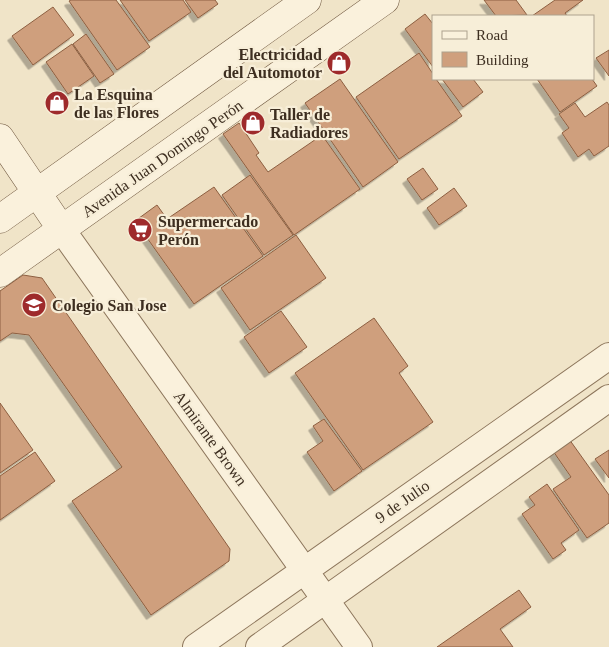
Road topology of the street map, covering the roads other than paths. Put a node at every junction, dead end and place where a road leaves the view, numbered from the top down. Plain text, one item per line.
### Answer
1 (308, 0) edge
2 (385, 0) edge
3 (0, 138) edge
4 (38, 192) junction
5 (0, 219) edge
6 (62, 230) junction
7 (0, 273) edge
8 (609, 356) edge
9 (609, 398) edge
10 (304, 570) junction
11 (325, 600) junction
12 (196, 647) edge
13 (259, 647) edge
14 (359, 647) edge

1 - 4 main road
2 - 6 main road, Avenida Juan Domingo Perón
3 - 4 main road
4 - 5 main road
4 - 6 main road
6 - 7 main road, Avenida Juan Domingo Perón
6 - 10 street, Almirante Brown
8 - 10 street, 9 de Julio
9 - 11 street
10 - 11 street, Almirante Brown
10 - 12 street, 9 de Julio
11 - 13 street
11 - 14 street, Almirante Brown

